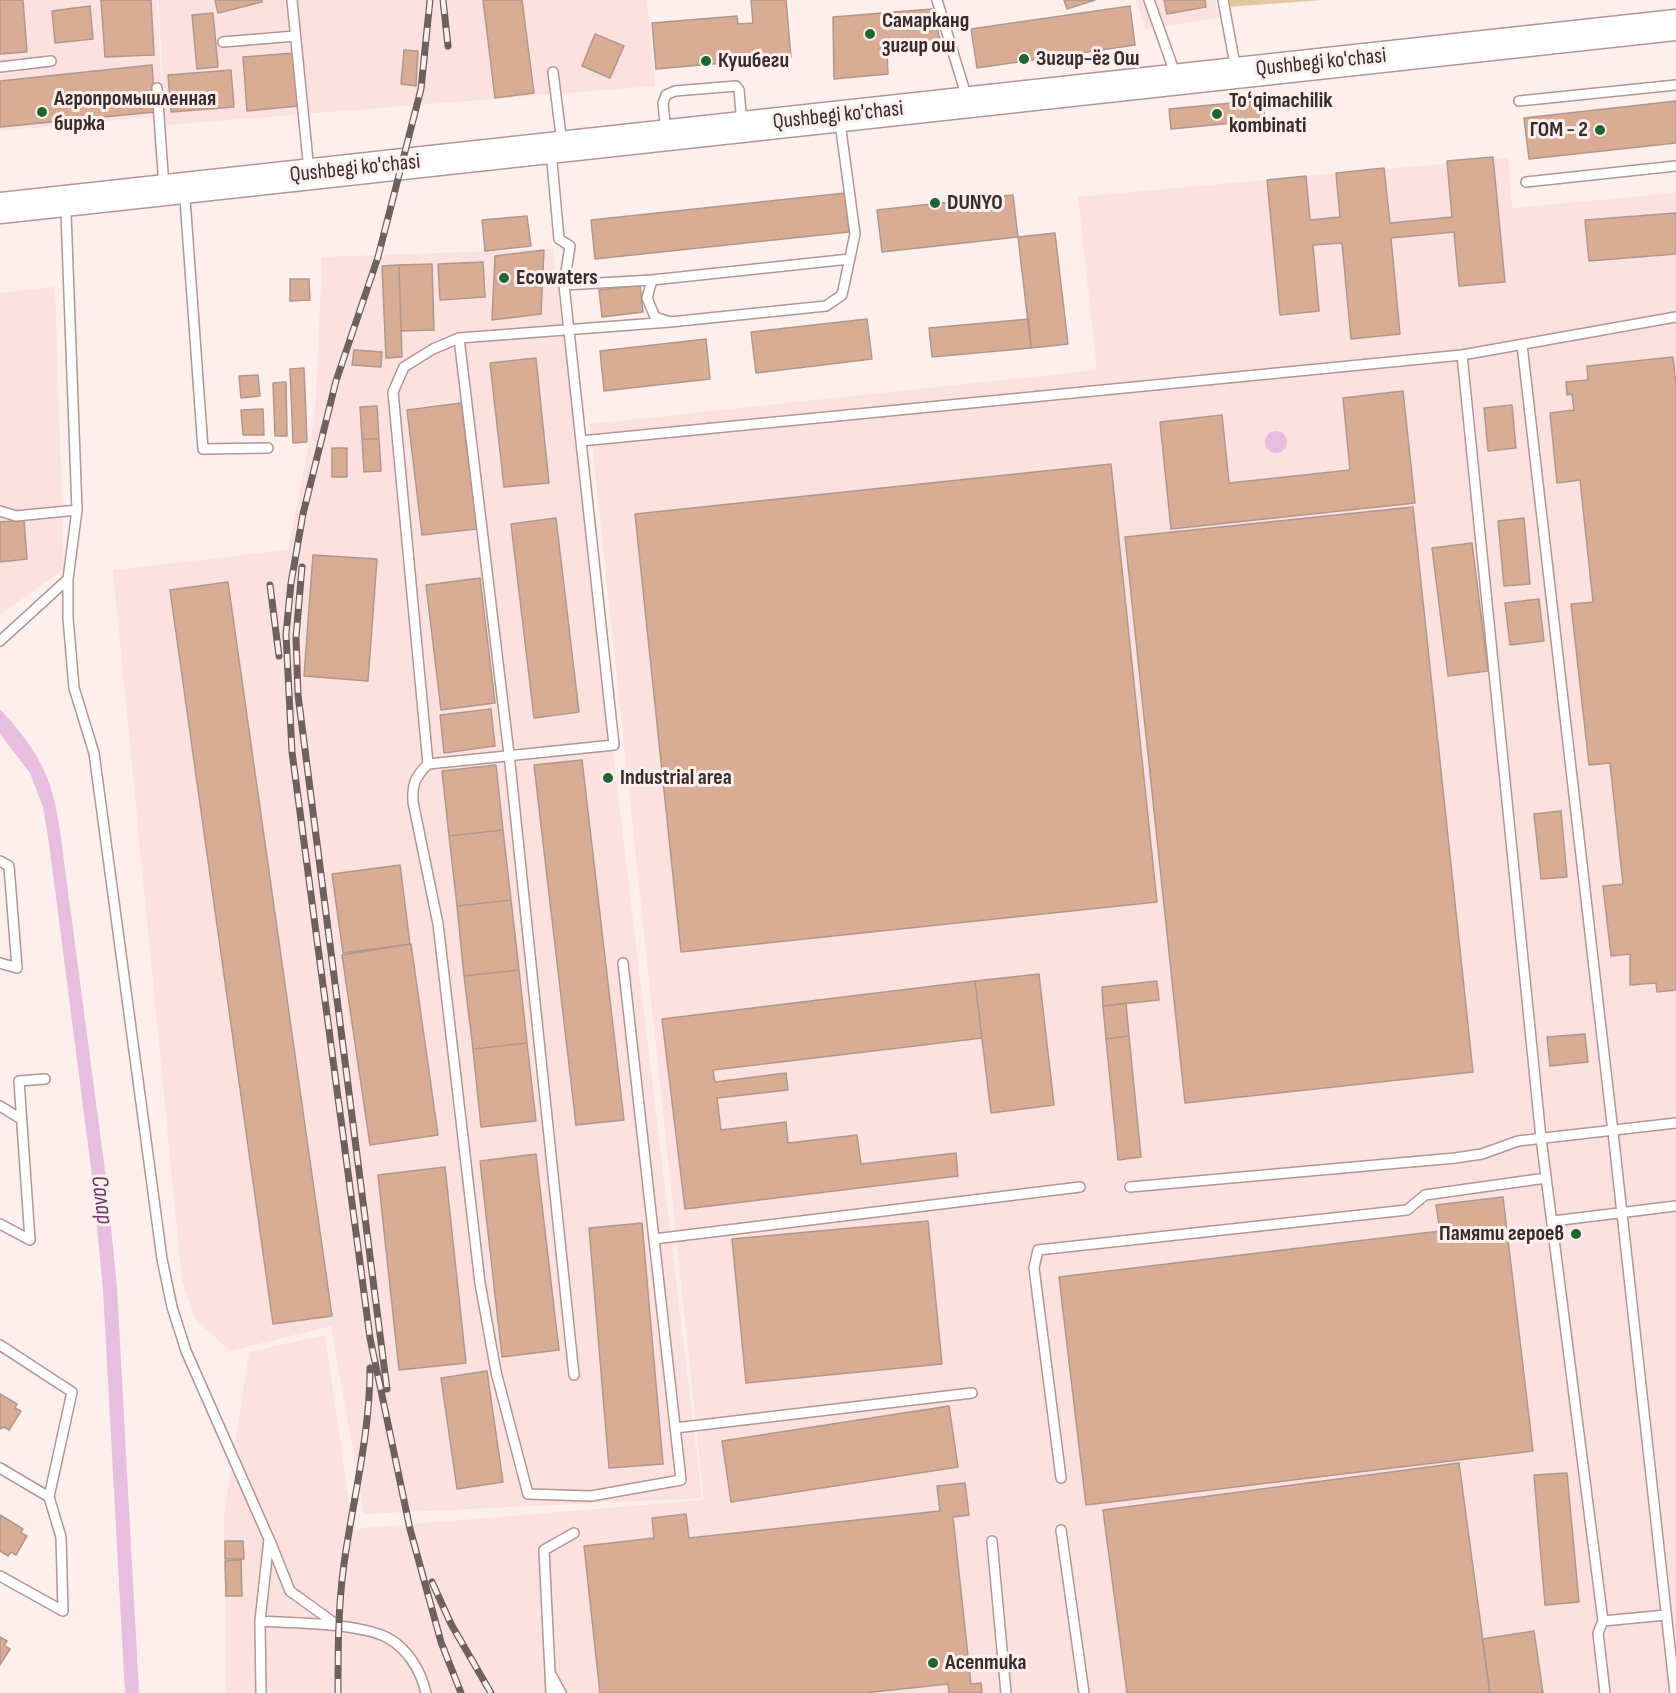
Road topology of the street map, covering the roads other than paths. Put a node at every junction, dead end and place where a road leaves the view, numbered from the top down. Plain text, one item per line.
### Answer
1 (292, 0) edge
2 (937, 0) edge
3 (1149, 0) edge
4 (1223, 0) edge
5 (1676, 25) edge
6 (295, 36) junction
7 (1676, 40) edge
8 (223, 42) dead end
9 (51, 61) dead end
10 (0, 67) edge
11 (553, 72) dead end
12 (1236, 72) junction
13 (1176, 79) junction
14 (1676, 85) edge
15 (157, 88) dead end
16 (1128, 91) junction
17 (1519, 101) dead end
18 (968, 102) junction
19 (742, 126) junction
20 (841, 130) junction
21 (666, 135) junction
22 (555, 152) junction
23 (1676, 166) edge
24 (309, 174) junction
25 (1526, 182) dead end
26 (174, 195) junction
27 (0, 207) edge
28 (66, 207) junction
29 (0, 221) edge
30 (850, 259) junction
31 (652, 280) junction
32 (564, 285) junction
33 (1676, 317) edge
34 (670, 322) junction
35 (569, 329) junction
36 (459, 338) junction
37 (1522, 345) junction
38 (1462, 355) junction
39 (581, 441) junction
40 (268, 448) dead end
41 (77, 510) junction
42 (0, 511) edge
43 (68, 579) junction
44 (0, 641) edge
45 (509, 754) junction
46 (428, 764) junction
47 (0, 861) edge
48 (0, 963) edge
49 (623, 963) dead end
50 (45, 1079) dead end
51 (0, 1106) edge
52 (21, 1119) junction
53 (1676, 1123) edge
54 (1613, 1132) junction
55 (1541, 1138) junction
56 (1546, 1178) junction
57 (1080, 1187) dead end
58 (1130, 1187) dead end
59 (1676, 1206) edge
60 (1621, 1213) junction
61 (1552, 1221) junction
62 (0, 1224) edge
63 (654, 1239) junction
64 (0, 1345) edge
65 (574, 1375) dead end
66 (972, 1393) dead end
67 (675, 1428) junction
68 (0, 1468) edge
69 (1061, 1478) dead end
70 (50, 1497) junction
71 (1061, 1530) dead end
72 (574, 1533) dead end
73 (269, 1539) junction
74 (992, 1541) dead end
75 (0, 1576) edge
76 (1666, 1615) junction
77 (260, 1621) junction
78 (1604, 1621) junction
79 (337, 1626) junction
80 (552, 1676) junction
81 (261, 1693) edge
82 (426, 1693) edge
83 (551, 1693) edge
84 (561, 1693) edge
85 (1006, 1693) edge
86 (1084, 1693) edge
87 (1605, 1693) edge
88 (1674, 1693) edge

1 - 6 lane
2 - 18 lane
3 - 13 lane
4 - 12 lane
5 - 12 main road, Qushbegi ko'chasi
6 - 8 lane
6 - 24 lane
7 - 16 main road, Qushbegi ko'chasi
9 - 10 lane
11 - 22 lane
12 - 13 main road, Qushbegi ko'chasi
13 - 16 main road, Qushbegi ko'chasi
14 - 17 lane
15 - 26 lane
16 - 18 main road, Qushbegi ko'chasi
16 - 20 main road, Qushbegi ko'chasi
18 - 19 main road, Qushbegi ko'chasi
19 - 21 main road, Qushbegi ko'chasi
19 - 21 lane
20 - 22 main road, Qushbegi ko'chasi
20 - 30 lane
21 - 22 main road, Qushbegi ko'chasi
22 - 24 main road, Qushbegi ko'chasi
22 - 26 main road, Qushbegi ko'chasi
22 - 32 lane
23 - 25 lane
24 - 26 main road, Qushbegi ko'chasi
26 - 28 main road, Qushbegi ko'chasi
26 - 40 lane
27 - 28 main road, Qushbegi ko'chasi
28 - 29 main road, Qushbegi ko'chasi
28 - 41 lane
30 - 31 lane
30 - 34 lane
31 - 32 lane
31 - 34 lane
32 - 35 lane
33 - 37 lane
34 - 35 lane
35 - 36 lane
35 - 39 lane
36 - 45 lane
36 - 46 lane
37 - 38 lane
37 - 54 lane
38 - 39 lane
38 - 55 lane
39 - 45 lane
41 - 42 lane
41 - 43 lane
43 - 44 lane
43 - 73 lane
45 - 46 lane
45 - 65 lane
46 - 67 lane
47 - 48 lane
49 - 63 lane
50 - 52 lane
51 - 52 lane
52 - 62 lane
53 - 54 lane
54 - 55 lane
54 - 60 lane
55 - 56 lane
55 - 58 lane
56 - 61 lane
56 - 69 lane
57 - 63 lane
59 - 60 lane
60 - 61 lane
60 - 76 lane
61 - 78 lane
63 - 67 lane
64 - 70 lane
66 - 67 lane
68 - 70 lane
70 - 75 lane
71 - 86 lane
72 - 80 lane
73 - 77 lane
73 - 79 lane
74 - 85 lane
76 - 78 lane
76 - 88 lane
77 - 79 lane
77 - 81 lane
78 - 87 lane
79 - 82 lane
80 - 83 lane
80 - 84 lane

